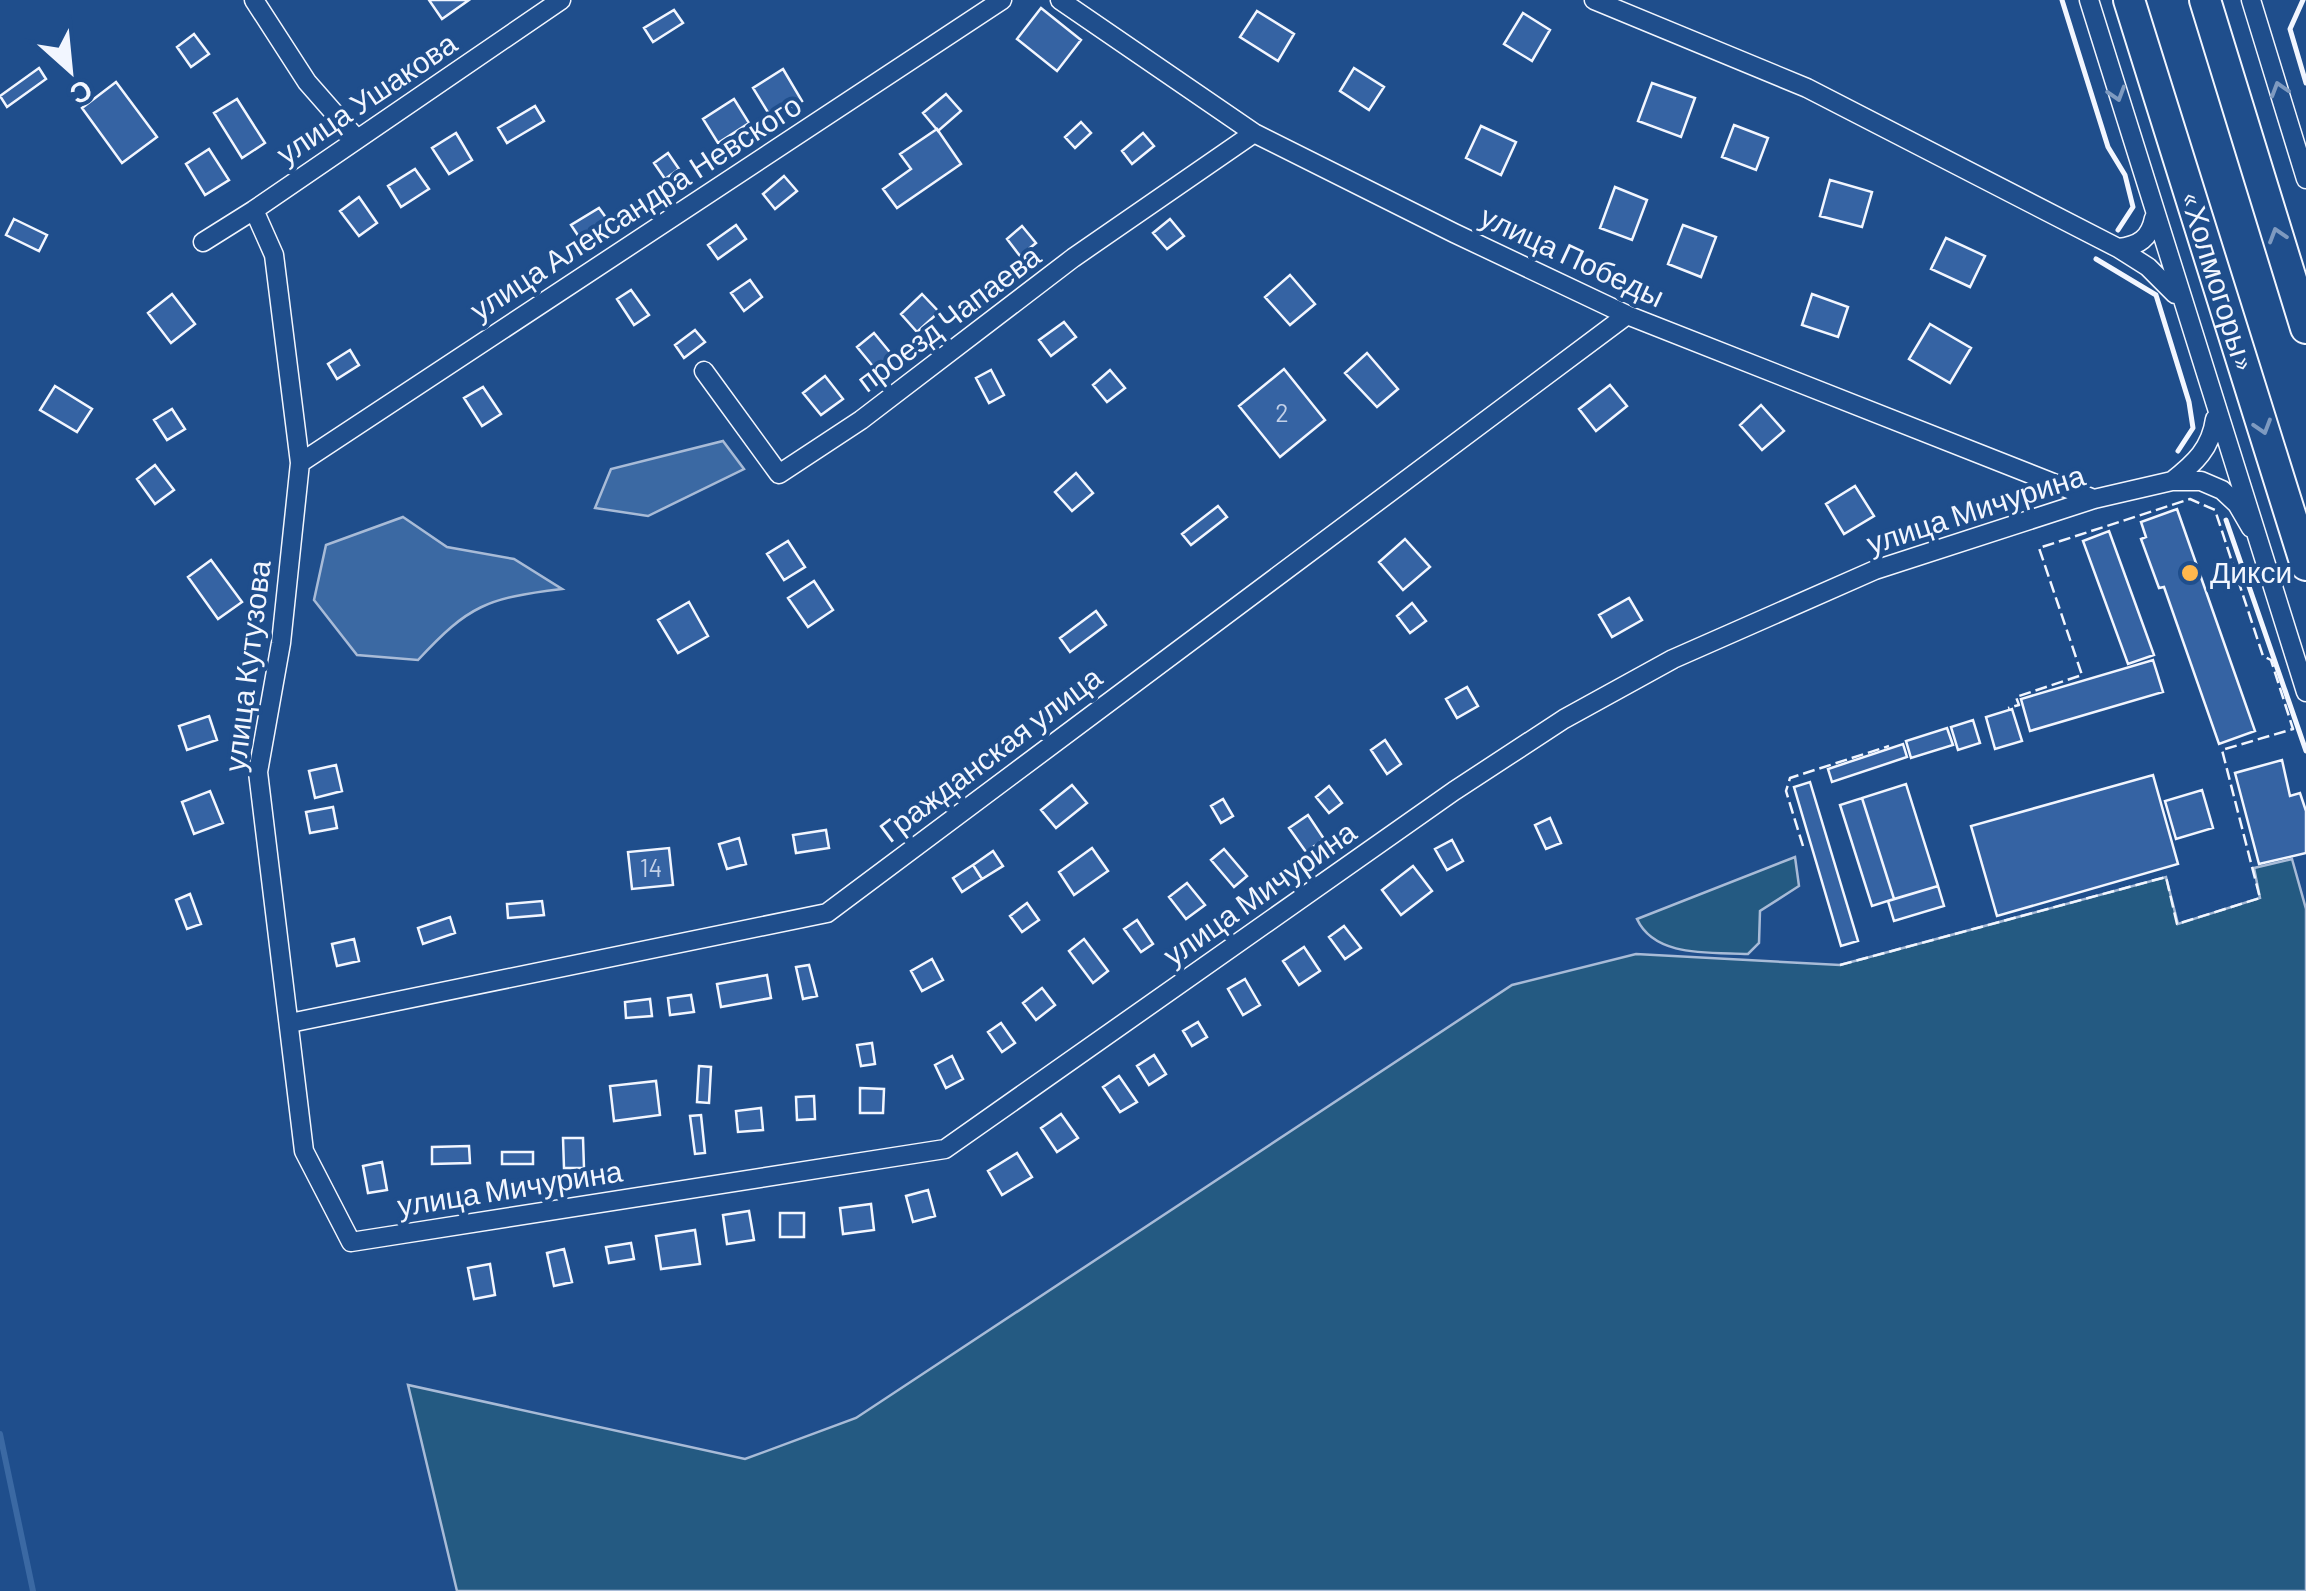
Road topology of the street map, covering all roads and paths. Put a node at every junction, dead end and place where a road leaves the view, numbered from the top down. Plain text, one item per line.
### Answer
1 (254, 0) edge
2 (561, 0) edge
3 (1002, 0) edge
4 (1060, 0) edge
5 (1594, 0) edge
6 (2090, 0) edge
7 (2129, 0) edge
8 (2205, 0) edge
9 (2251, 0) edge
10 (1254, 133) junction
11 (357, 139) junction
12 (2306, 179) edge
13 (254, 210) junction
14 (2154, 218) junction
15 (203, 242) dead end
16 (2118, 248) junction
17 (2183, 303) junction
18 (1626, 316) junction
19 (2306, 328) edge
20 (704, 371) dead end
21 (2216, 413) junction
22 (300, 462) junction
23 (2172, 482) junction
24 (2094, 499) junction
25 (2251, 528) junction
26 (2306, 565) edge
27 (2306, 692) edge
28 (290, 1023) junction
29 (351, 1242) joint

1 - 11 street
2 - 11 street, улица Ушакова
3 - 22 street, улица Александра Невского
4 - 10 street, улица Победы
5 - 16 street
6 -> 14 street
7 -> 26 highway, «Холмогоры»
19 -> 8 highway
12 -> 9 street
10 - 18 street, улица Победы
10 - 20 street, проезд Чапаева
11 - 13 street, улица Ушакова
13 - 15 street
13 - 22 street, улица Кутузова
14 - 16 street
14 - 17 street
16 - 17 street
17 - 21 street
18 - 24 street, улица Победы
18 - 28 street, Гражданская улица
21 - 23 street
21 - 25 street
22 - 28 street, улица Кутузова
23 - 24 street, улица Мичурина
23 - 25 street, улица Мичурина
24 - 29 street, улица Мичурина
25 - 27 street
28 - 29 street, улица Кутузова

